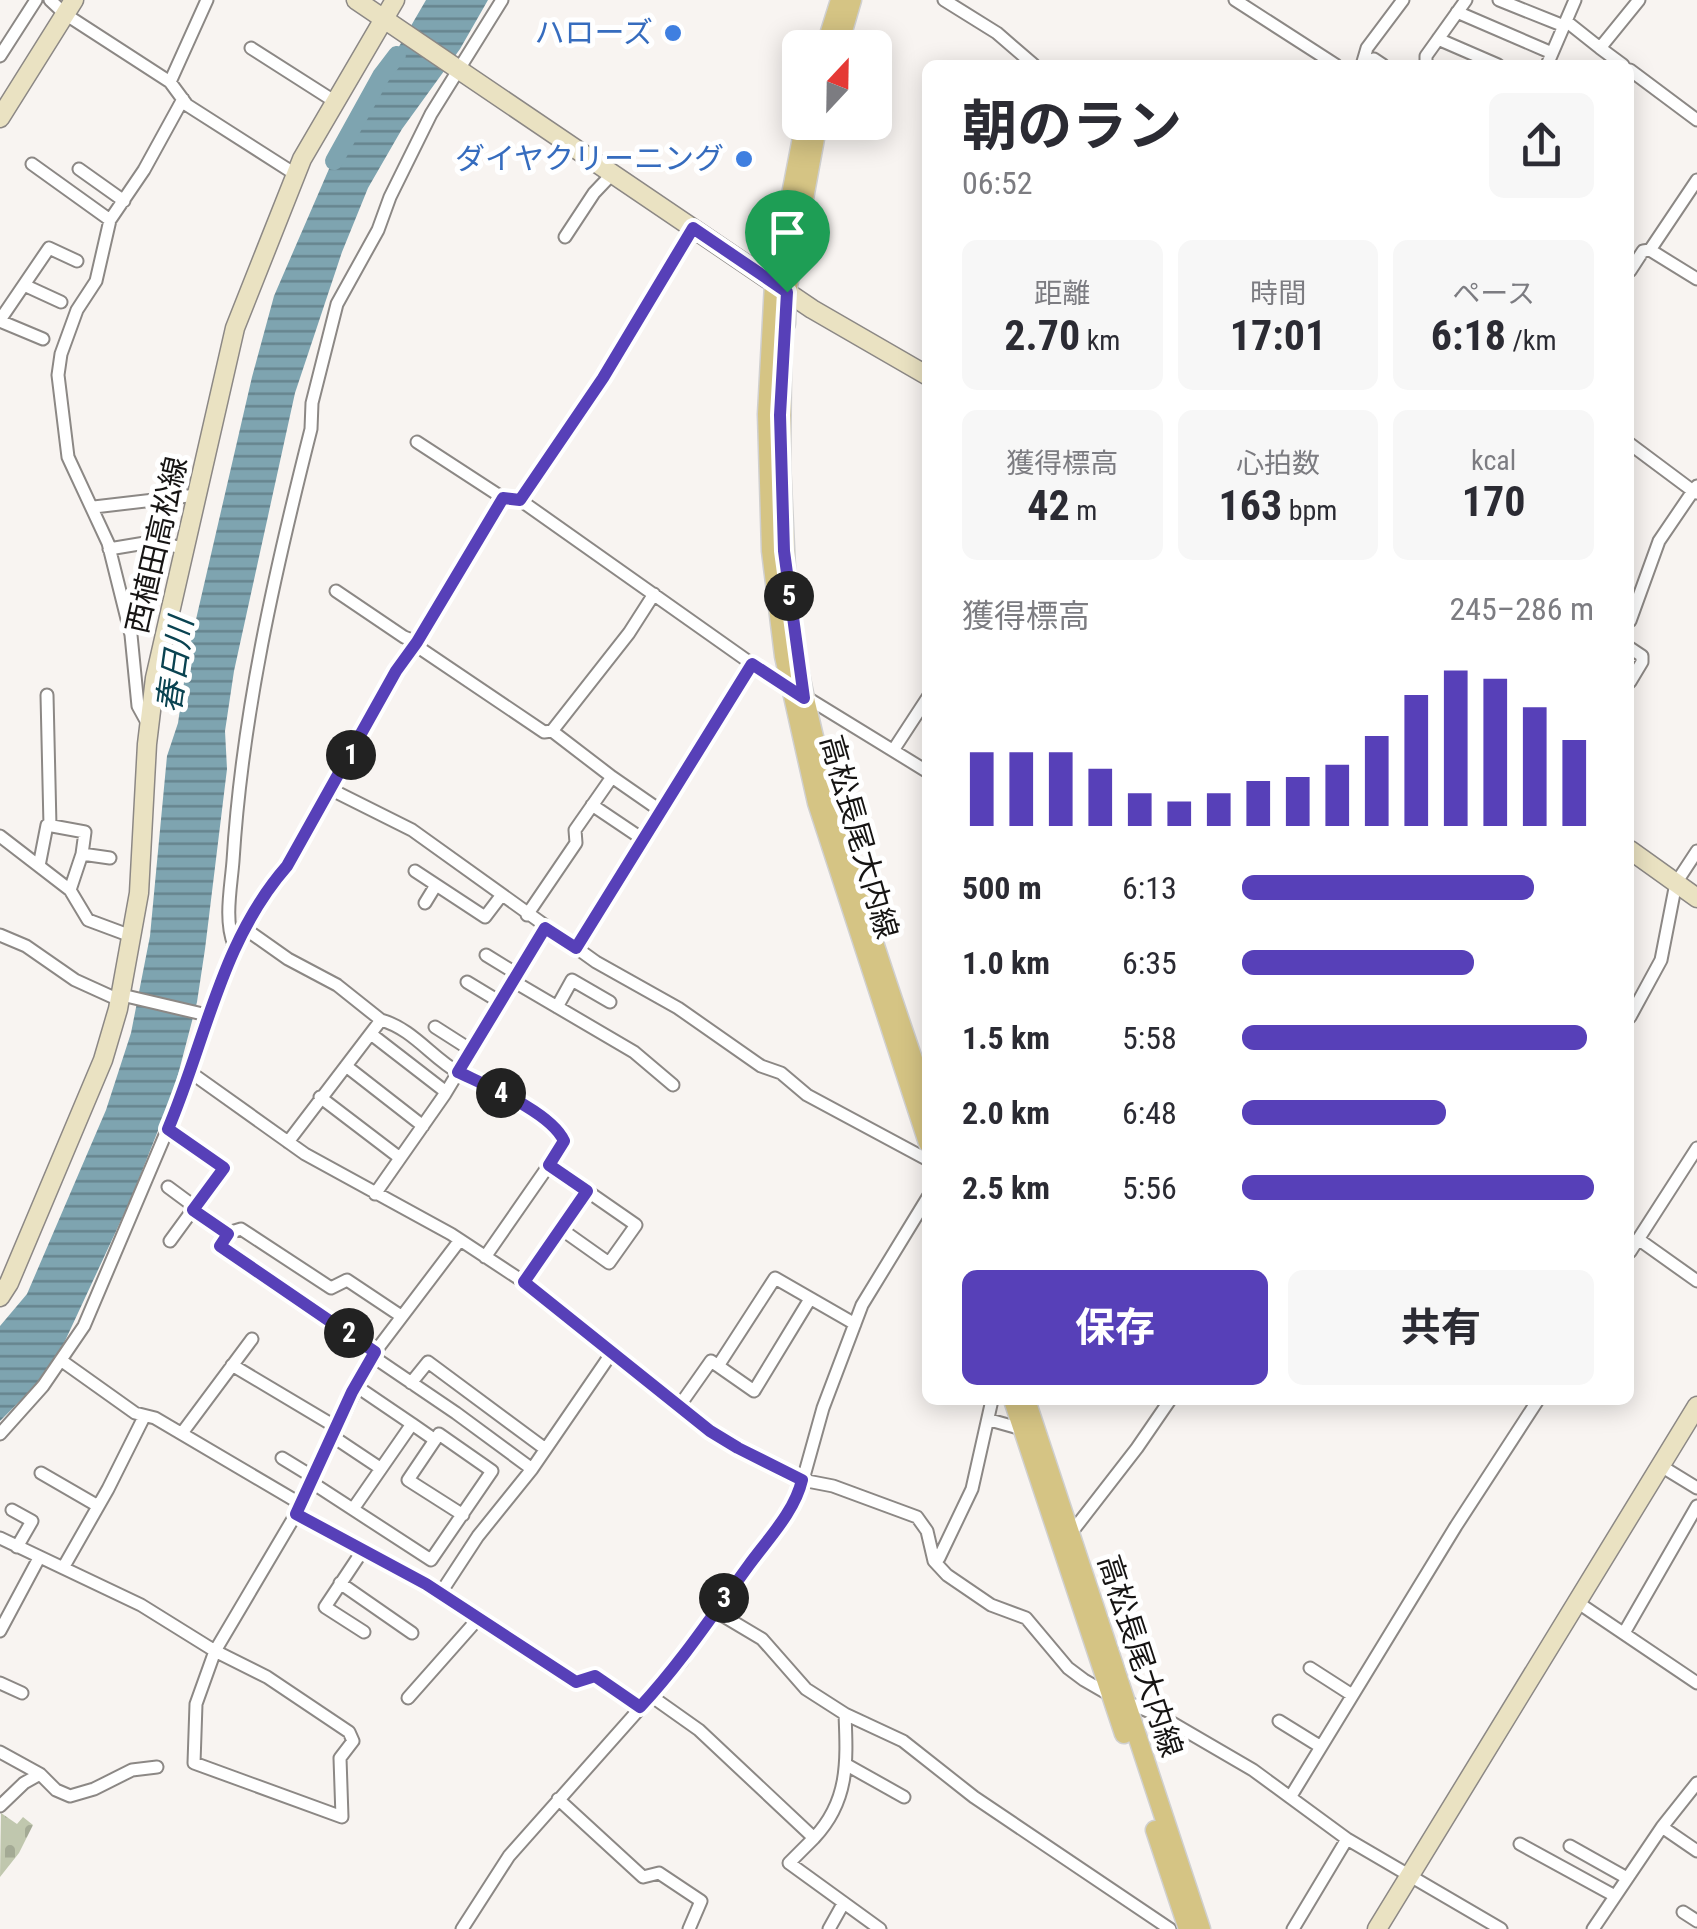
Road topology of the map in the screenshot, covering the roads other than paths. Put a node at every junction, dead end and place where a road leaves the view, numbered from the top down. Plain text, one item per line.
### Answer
1 (18, 0) edge
2 (50, 0) edge
3 (207, 0) edge
4 (356, 0) edge
5 (395, 0) edge
6 (502, 0) edge
7 (840, 0) edge
8 (852, 0) edge
9 (944, 0) edge
10 (1235, 0) edge
11 (1403, 0) edge
12 (1466, 0) edge
13 (1499, 0) edge
14 (1575, 0) edge
15 (1639, 0) edge
16 (34, 4) edge
17 (69, 7) edge
18 (1458, 12) junction
19 (388, 23) junction
20 (1565, 24) junction
21 (831, 30) edge
22 (843, 30) edge
23 (1438, 39) junction
24 (251, 48) dead end
25 (1600, 48) junction
26 (1, 51) edge
27 (1550, 59) edge
28 (1028, 60) edge
29 (1328, 60) edge
30 (1372, 60) edge
31 (1426, 60) edge
32 (1486, 60) edge
33 (1616, 60) edge
34 (458, 68) junction
35 (1634, 73) edge
36 (170, 82) junction
37 (183, 99) junction
38 (334, 101) junction
39 (0, 118) edge
40 (1697, 120) edge
41 (801, 140) edge
42 (814, 140) edge
43 (32, 164) dead end
44 (78, 169) dead end
45 (614, 173) junction
46 (296, 174) junction
47 (1697, 180) edge
48 (124, 200) junction
49 (110, 220) junction
50 (693, 228) junction
51 (565, 237) dead end
52 (1650, 250) junction
53 (77, 261) dead end
54 (1634, 266) edge
55 (1695, 274) edge
56 (24, 285) junction
57 (780, 287) junction
58 (61, 302) dead end
59 (0, 321) edge
60 (43, 339) dead end
61 (922, 372) edge
62 (418, 442) dead end
63 (1634, 447) edge
64 (1696, 490) edge
65 (197, 496) junction
66 (503, 498) junction
67 (520, 500) junction
68 (94, 507) junction
69 (109, 549) junction
70 (184, 549) junction
71 (336, 591) dead end
72 (654, 594) junction
73 (1634, 610) edge
74 (417, 642) junction
75 (1634, 651) edge
76 (752, 664) junction
77 (1634, 675) edge
78 (796, 693) junction
79 (47, 695) dead end
80 (922, 706) edge
81 (149, 726) junction
82 (552, 732) junction
83 (894, 749) junction
84 (922, 768) edge
85 (612, 777) junction
86 (332, 790) junction
87 (592, 806) junction
88 (661, 812) junction
89 (50, 826) junction
90 (0, 836) edge
91 (644, 840) junction
92 (1697, 850) edge
93 (1634, 853) edge
94 (82, 854) junction
95 (110, 858) dead end
96 (39, 866) junction
97 (416, 871) dead end
98 (1676, 883) junction
99 (436, 885) junction
100 (70, 890) junction
101 (852, 894) junction
102 (502, 896) junction
103 (1697, 898) edge
104 (425, 903) dead end
105 (528, 914) junction
106 (244, 928) junction
107 (545, 928) junction
108 (0, 935) edge
109 (131, 936) junction
110 (234, 945) junction
111 (576, 948) junction
112 (486, 955) dead end
113 (515, 978) junction
114 (467, 982) dead end
115 (127, 999) junction
116 (500, 1002) junction
117 (610, 1002) dead end
118 (557, 1007) junction
119 (1634, 1011) edge
120 (204, 1014) junction
121 (381, 1020) junction
122 (435, 1027) dead end
123 (371, 1034) junction
124 (471, 1050) junction
125 (346, 1066) junction
126 (190, 1072) junction
127 (458, 1072) junction
128 (673, 1084) dead end
129 (922, 1086) edge
130 (446, 1092) junction
131 (320, 1097) junction
132 (922, 1123) edge
133 (423, 1126) junction
134 (168, 1129) junction
135 (288, 1142) junction
136 (1697, 1148) edge
137 (922, 1157) edge
138 (400, 1158) junction
139 (549, 1165) junction
140 (168, 1187) dead end
141 (587, 1191) junction
142 (375, 1194) junction
143 (922, 1207) edge
144 (194, 1208) junction
145 (561, 1229) junction
146 (228, 1234) junction
147 (1638, 1239) junction
148 (460, 1240) junction
149 (170, 1241) dead end
150 (1634, 1246) edge
151 (485, 1257) junction
152 (524, 1282) junction
153 (1697, 1282) edge
154 (0, 1297) edge
155 (810, 1300) junction
156 (401, 1316) junction
157 (855, 1324) junction
158 (252, 1338) dead end
159 (613, 1350) junction
160 (373, 1354) junction
161 (62, 1361) junction
162 (232, 1364) junction
163 (718, 1366) junction
164 (412, 1383) junction
165 (356, 1386) junction
166 (680, 1405) junction
167 (992, 1405) edge
168 (1015, 1405) edge
169 (1027, 1405) edge
170 (1167, 1405) edge
171 (1535, 1405) edge
172 (1697, 1406) edge
173 (144, 1417) junction
174 (990, 1420) junction
175 (412, 1424) junction
176 (1022, 1429) junction
177 (334, 1431) junction
178 (182, 1433) junction
179 (0, 1434) edge
180 (435, 1440) junction
181 (544, 1448) junction
182 (282, 1458) dead end
183 (1661, 1466) junction
184 (380, 1468) junction
185 (532, 1468) junction
186 (41, 1472) dead end
187 (312, 1479) junction
188 (802, 1480) junction
189 (1697, 1488) edge
190 (98, 1506) junction
191 (1697, 1506) edge
192 (298, 1508) junction
193 (12, 1510) dead end
194 (353, 1510) junction
195 (462, 1515) junction
196 (32, 1521) junction
197 (44, 1528) dead end
198 (0, 1538) edge
199 (1066, 1540) junction
200 (17, 1547) junction
201 (363, 1550) junction
202 (39, 1558) junction
203 (934, 1561) junction
204 (63, 1568) junction
205 (340, 1583) junction
206 (440, 1594) junction
207 (1577, 1602) junction
208 (715, 1611) junction
209 (477, 1620) junction
210 (0, 1631) edge
211 (364, 1632) dead end
212 (412, 1633) dead end
213 (1624, 1633) junction
214 (215, 1651) junction
215 (1310, 1668) dead end
216 (0, 1683) edge
217 (1697, 1683) edge
218 (22, 1693) dead end
219 (1352, 1695) junction
220 (650, 1696) junction
221 (408, 1698) dead end
222 (1118, 1699) junction
223 (640, 1707) junction
224 (845, 1714) junction
225 (1280, 1720) dead end
226 (1321, 1747) junction
227 (0, 1752) edge
228 (847, 1765) junction
229 (157, 1767) dead end
230 (40, 1774) junction
231 (1697, 1783) edge
232 (1291, 1796) junction
233 (904, 1797) dead end
234 (558, 1799) junction
235 (0, 1806) edge
236 (1662, 1827) junction
237 (814, 1838) junction
238 (1347, 1839) junction
239 (1520, 1844) dead end
240 (1570, 1846) dead end
241 (1697, 1851) edge
242 (1409, 1876) junction
243 (1628, 1878) junction
244 (1615, 1896) junction
245 (843, 1904) junction
246 (1683, 1912) dead end
247 (1697, 1922) edge
248 (462, 1929) edge
249 (688, 1929) edge
250 (828, 1929) edge
251 (880, 1929) edge
252 (1170, 1929) edge
253 (1188, 1929) edge
254 (1201, 1929) edge
255 (1293, 1929) edge
256 (1377, 1929) edge
257 (1501, 1929) edge
258 (1593, 1929) edge

1 - 16 street
2 - 17 street
3 - 36 street
4 - 19 main road
5 - 19 main road, 西植田高松線
6 - 34 street
7 - 21 main road
8 - 22 main road
9 - 28 street
10 - 29 street
11 - 30 street
12 - 18 street
13 - 20 street
14 - 20 street
15 - 25 street
16 - 26 street
17 - 36 street
17 - 39 main road
18 - 23 street
18 - 27 street
19 - 34 main road
19 - 38 main road, 西植田高松線
20 - 25 street
20 - 27 street
23 - 31 street
23 - 32 street
24 - 38 street
25 - 33 street
34 - 45 main road
34 - 110 street
35 - 40 street
36 - 37 street
37 - 46 street
37 - 48 street
38 - 46 main road, 西植田高松線
41 - 57 main road, 高松長尾大内線
42 - 57 main road, 高松長尾大内線
43 - 49 street
44 - 48 street
45 - 50 main road
45 - 51 street
46 - 65 main road, 西植田高松線
47 - 52 street
48 - 49 street
49 - 68 street
50 - 57 main road
50 - 67 street
52 - 54 street
52 - 55 street
53 - 56 street
56 - 58 street
56 - 59 street
57 - 61 main road
57 - 78 main road, 高松長尾大内線
59 - 60 street
62 - 66 street
63 - 64 street
64 - 73 street
65 - 68 street
65 - 70 main road, 西植田高松線
66 - 67 street
66 - 74 street
67 - 72 street
68 - 69 street
69 - 70 street
69 - 81 street
70 - 81 main road, 西植田高松線
71 - 74 street
72 - 76 street
72 - 82 street
74 - 82 street
74 - 86 street
75 - 77 street
76 - 78 street
76 - 88 street
78 - 83 street
78 - 101 main road, 高松長尾大内線
79 - 89 street
80 - 83 street
81 - 109 main road, 西植田高松線
82 - 85 street
83 - 84 street
85 - 87 street
85 - 88 street
86 - 102 street
86 - 106 street
87 - 91 street
87 - 105 street
88 - 91 street
89 - 94 street
89 - 96 street
90 - 96 street
91 - 111 street
92 - 98 street
93 - 98 main road
94 - 95 street
94 - 100 street
96 - 100 street
97 - 99 street
98 - 103 main road
98 - 119 street
99 - 102 street
99 - 104 street
100 - 109 street
101 - 129 main road, 高松長尾大内線
101 - 132 main road, 高松長尾大内線
102 - 105 street
105 - 107 street
106 - 110 street
106 - 121 street
107 - 111 street
107 - 113 street
108 - 115 street
109 - 115 main road, 西植田高松線
110 - 120 street
111 - 137 street
112 - 113 street
113 - 116 street
113 - 118 street
114 - 116 street
115 - 120 street
115 - 154 main road, 西植田高松線
116 - 124 street
117 - 118 street
118 - 128 street
120 - 126 street
121 - 123 street
121 - 127 street
122 - 124 street
123 - 125 street
123 - 130 street
124 - 127 street
125 - 131 street
125 - 133 street
126 - 134 street
126 - 135 street
127 - 130 street
127 - 139 street
130 - 133 street
131 - 135 street
131 - 138 street
133 - 138 street
134 - 144 street
134 - 161 street
135 - 142 street
136 - 147 street
138 - 142 street
139 - 141 street
139 - 151 street
140 - 144 street
141 - 145 street
141 - 145 street
142 - 148 street
143 - 157 street
144 - 146 street
144 - 149 street
145 - 152 street
146 - 156 street
146 - 160 street
147 - 150 street
147 - 153 street
148 - 151 street
148 - 156 street
151 - 152 street
152 - 159 street
155 - 157 street
155 - 163 street
155 - 163 street
156 - 160 street
157 - 188 street
158 - 162 street
159 - 166 street
159 - 181 street
160 - 164 street
160 - 165 street
161 - 173 street
161 - 179 street
162 - 177 street
162 - 178 street
163 - 166 street
164 - 181 street
164 - 185 street
165 - 175 street
165 - 177 street
166 - 188 street
167 - 174 street
168 - 176 main road, 高松長尾大内線
169 - 199 main road, 高松長尾大内線
170 - 199 street
171 - 219 street
172 - 183 main road
173 - 178 street
173 - 190 street
174 - 176 street
174 - 203 street
175 - 180 street
175 - 184 street
176 - 199 main road, 高松長尾大内線
177 - 184 street
177 - 187 street
178 - 192 street
180 - 195 street
180 - 195 street
181 - 185 street
182 - 187 street
183 - 189 street
183 - 207 main road
184 - 194 street
185 - 206 street
186 - 190 street
187 - 192 street
187 - 194 street
188 - 203 street
188 - 208 street
190 - 204 street
191 - 213 street
192 - 201 street
192 - 214 street
193 - 196 street
194 - 195 street
196 - 197 street
196 - 200 street
198 - 200 street
199 - 222 main road, 高松長尾大内線
200 - 202 street
201 - 205 street
201 - 206 street
202 - 204 street
202 - 210 street
203 - 222 street
204 - 214 street
205 - 211 street
205 - 212 street
206 - 209 street
207 - 213 street
207 - 242 main road
208 - 220 street
208 - 224 street
209 - 221 street
209 - 223 street
213 - 217 street
214 - 214 street
215 - 219 street
216 - 218 street
219 - 226 street
220 - 223 street
220 - 237 street
222 - 232 street
222 - 253 main road, 高松長尾大内線
222 - 254 main road, 高松長尾大内線
223 - 234 street
224 - 228 street
224 - 252 street
225 - 226 street
226 - 232 street
227 - 230 street
228 - 233 street
228 - 237 street
229 - 230 street
230 - 235 street
231 - 236 street
232 - 238 street
234 - 248 street
234 - 249 street
236 - 241 street
236 - 243 street
237 - 245 street
238 - 242 street
238 - 255 street
239 - 244 street
240 - 243 street
242 - 256 main road
242 - 257 street
243 - 244 street
244 - 258 street
245 - 250 street
245 - 251 street
246 - 247 street

